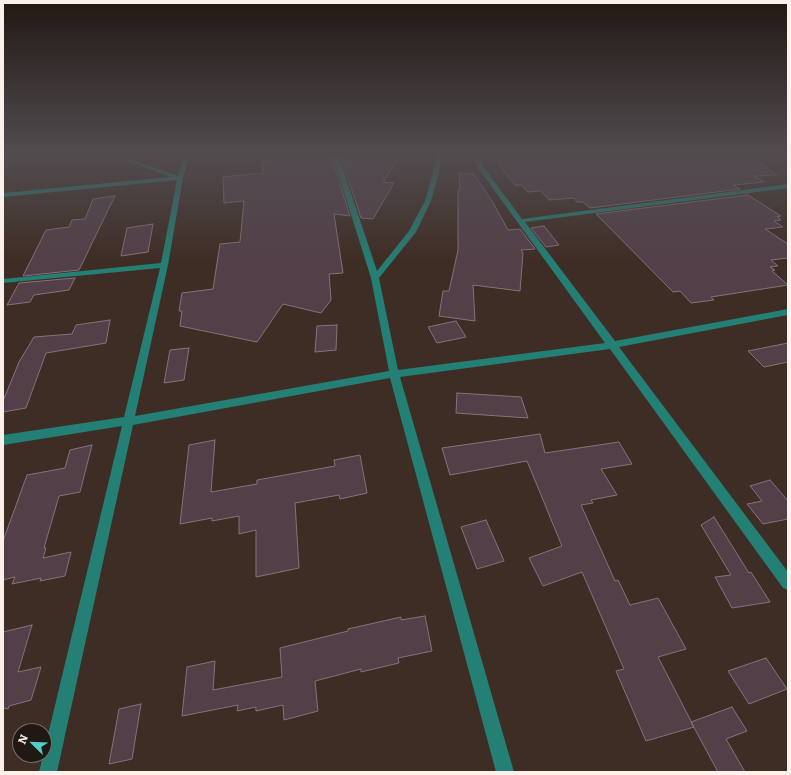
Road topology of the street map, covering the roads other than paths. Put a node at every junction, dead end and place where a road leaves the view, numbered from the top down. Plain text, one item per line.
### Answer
1 (53, 190) edge
2 (178, 190) edge
3 (347, 190) edge
4 (431, 190) edge
5 (497, 190) edge
6 (756, 190) edge
7 (3, 195) edge
8 (520, 221) junction
9 (164, 264) junction
10 (375, 278) junction
11 (3, 281) edge
12 (788, 312) edge
13 (612, 345) junction
14 (394, 374) junction
15 (129, 420) junction
16 (3, 440) edge
17 (788, 583) edge
18 (48, 772) edge
19 (505, 772) edge

1 - 7 street
2 - 9 street
3 - 10 street
4 - 10 street
5 - 8 street
6 - 8 street
8 - 13 street
9 - 11 street
9 - 15 street
10 - 14 street
12 - 13 street
13 - 14 street
13 - 17 street
14 - 15 street
14 - 19 street
15 - 16 street
15 - 18 street

